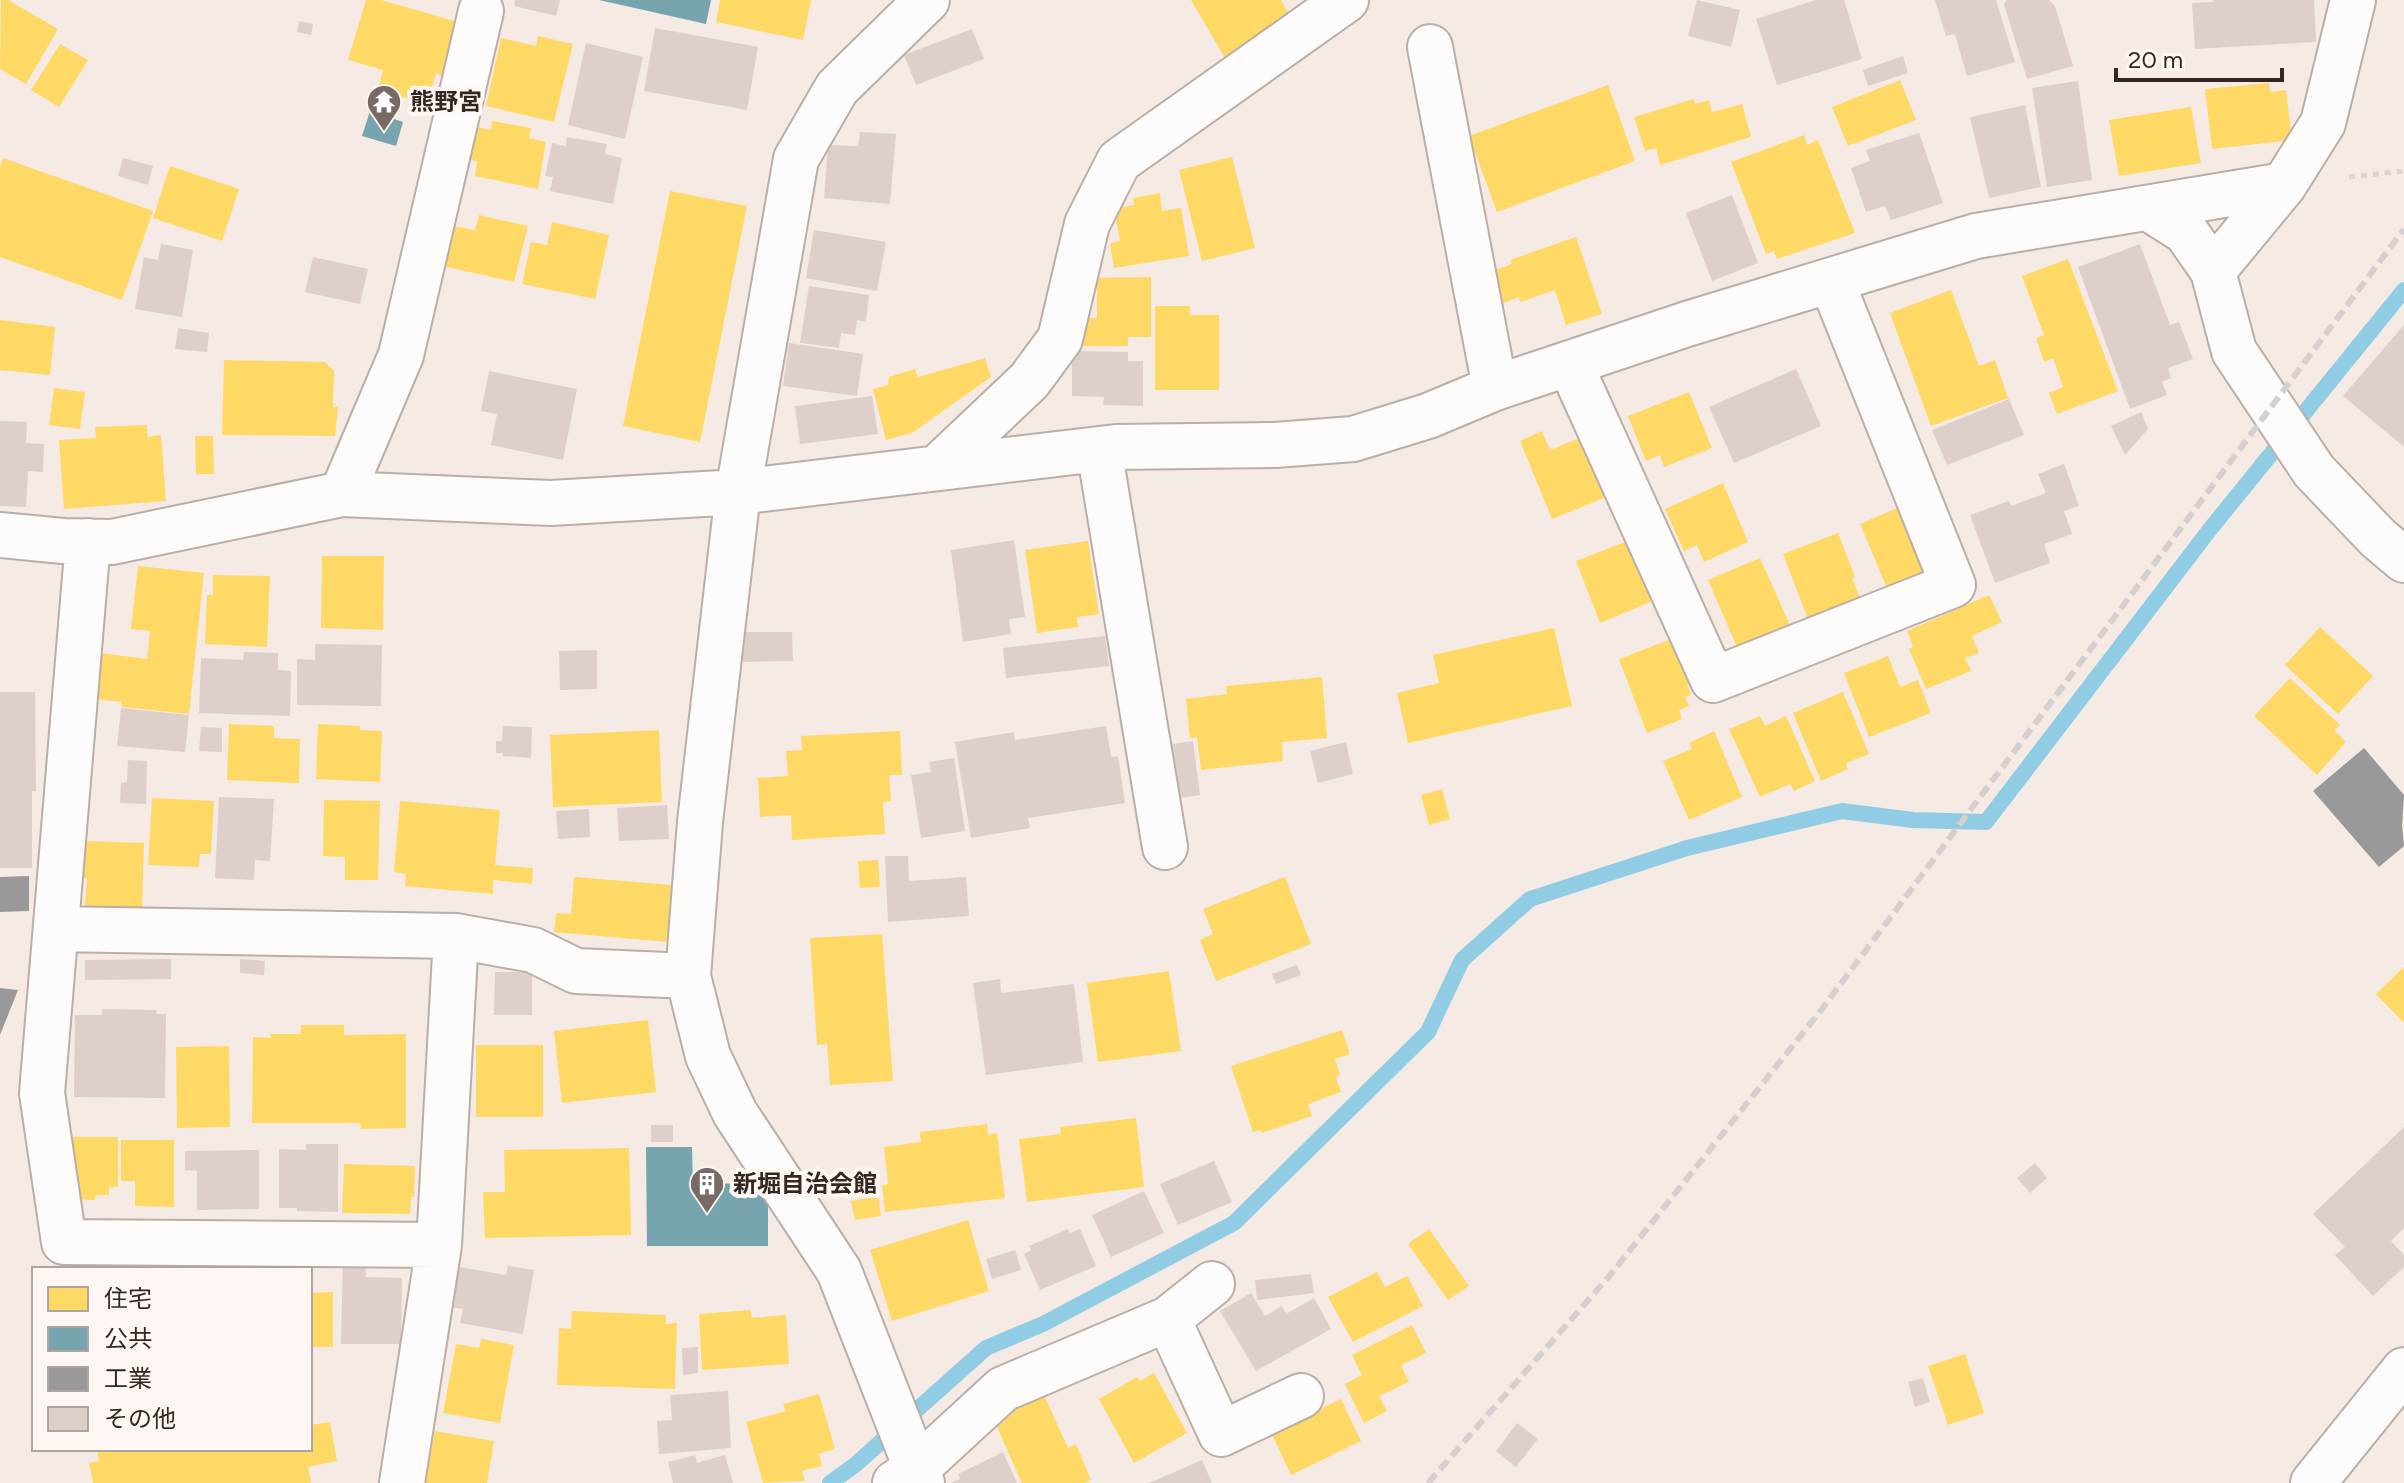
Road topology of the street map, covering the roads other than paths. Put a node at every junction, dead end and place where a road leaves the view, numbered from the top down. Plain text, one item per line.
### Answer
1 (927, 0) edge
2 (1346, 0) edge
3 (2353, 0) edge
4 (481, 11) dead end
5 (1430, 47) dead end
6 (2284, 185) junction
7 (2148, 208) junction
8 (2213, 271) junction
9 (1831, 280) junction
10 (1570, 364) junction
11 (1495, 388) junction
12 (1099, 449) junction
13 (937, 468) junction
14 (738, 492) junction
15 (342, 494) junction
16 (0, 535) edge
17 (88, 541) junction
18 (2404, 560) edge
19 (1165, 847) dead end
20 (57, 929) junction
21 (456, 936) junction
22 (688, 976) junction
23 (439, 1245) junction
24 (1212, 1284) dead end
25 (1168, 1319) junction
26 (2404, 1370) edge
27 (1301, 1396) dead end
28 (911, 1478) edge
29 (402, 1483) edge
30 (2313, 1483) edge

1 - 14 street
2 - 13 street
3 - 6 street
4 - 15 street
5 - 11 street
6 - 7 street
6 - 8 street
7 - 8 street
7 - 9 street
8 - 18 street
9 - 10 street
9 - 10 street
10 - 11 street
11 - 12 street
12 - 13 street
12 - 19 street
13 - 14 street
14 - 15 street
14 - 22 street
15 - 17 street
16 - 17 street
17 - 20 street
20 - 21 street
20 - 23 street
21 - 22 street
21 - 23 street
22 - 28 street
23 - 29 street
24 - 25 street
25 - 27 street
25 - 28 street
26 - 30 street

